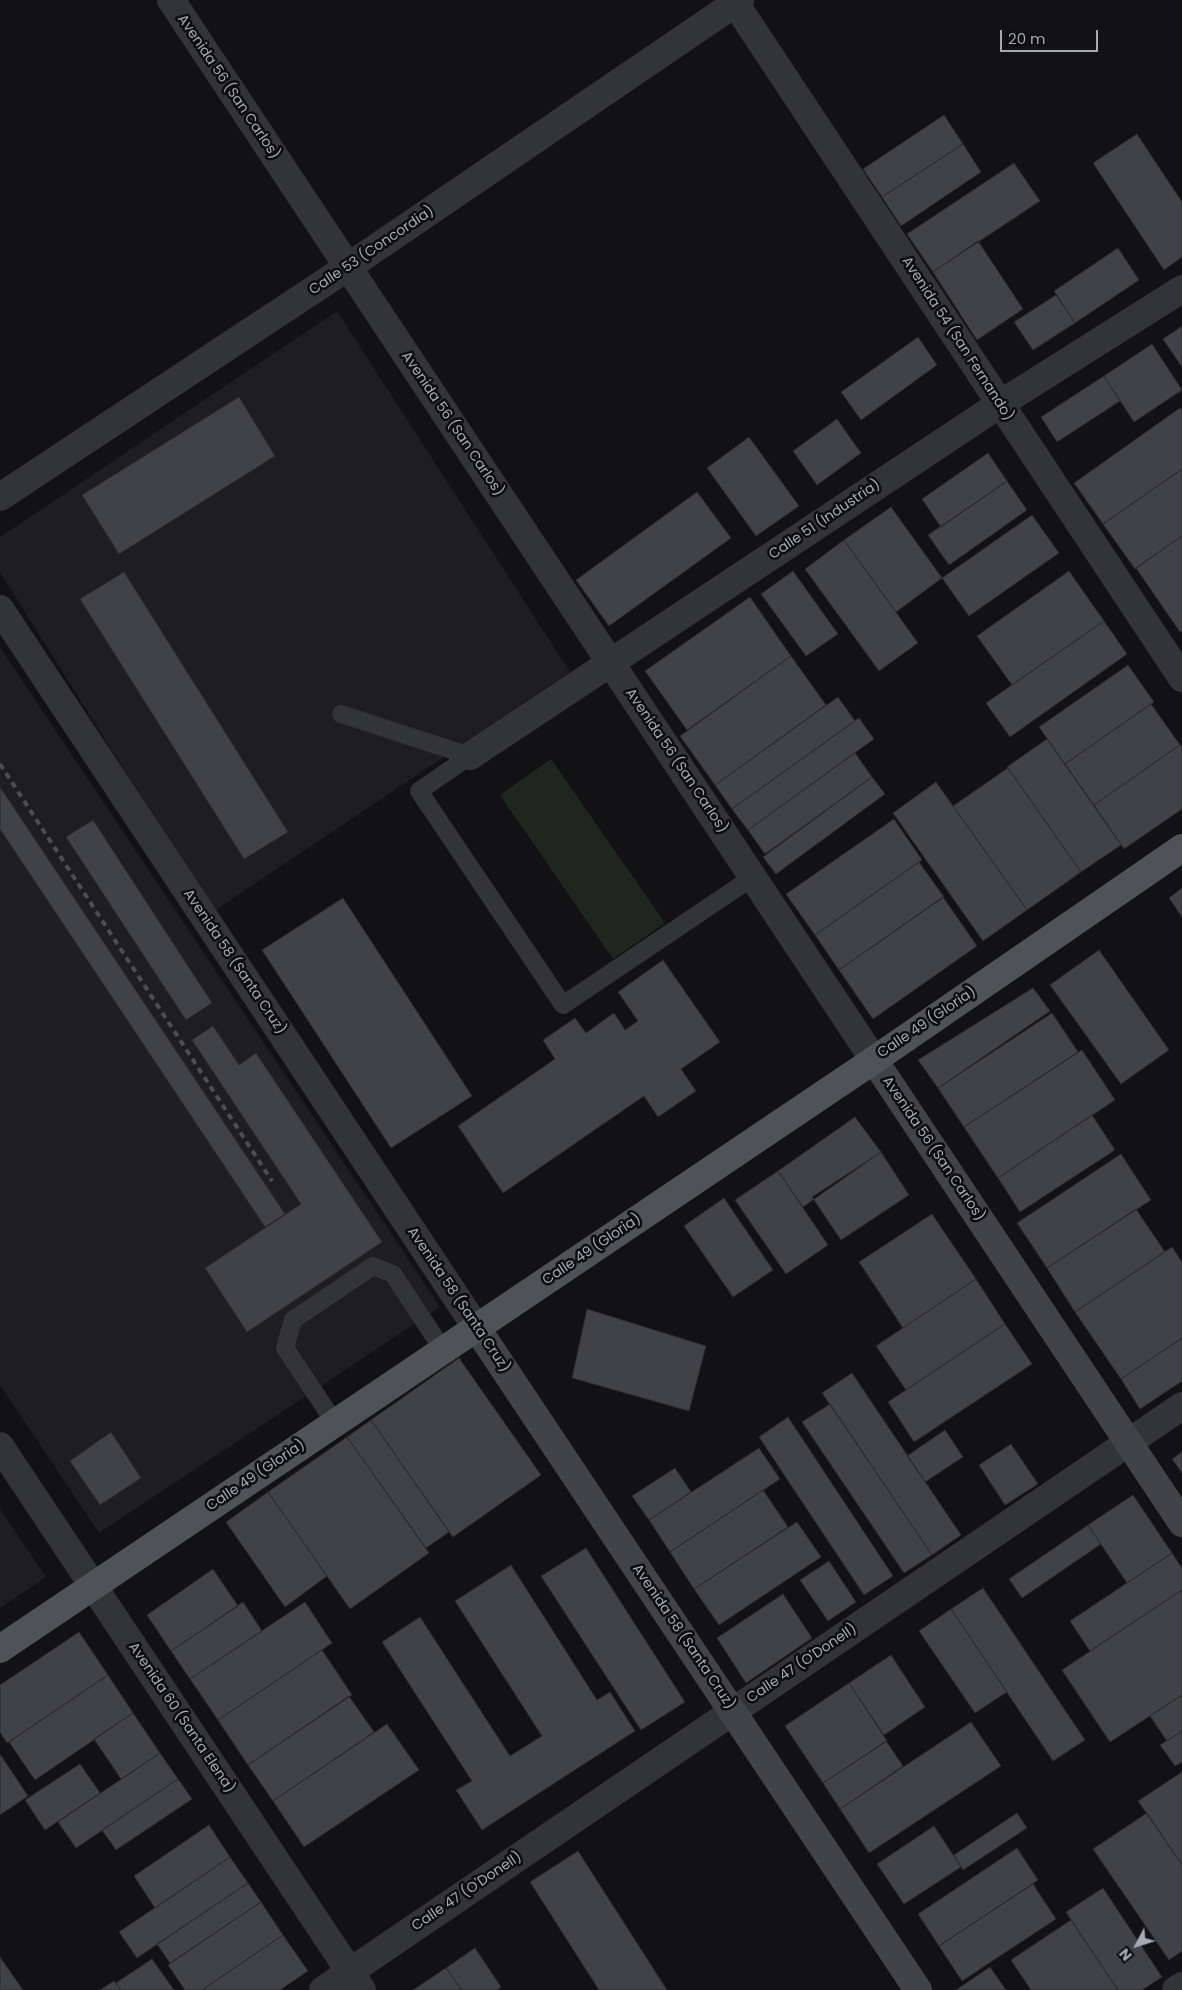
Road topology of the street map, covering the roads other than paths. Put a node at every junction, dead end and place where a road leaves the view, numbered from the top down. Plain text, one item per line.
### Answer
1 (171, 0) edge
2 (736, 1) edge
3 (348, 268) junction
4 (1182, 289) edge
5 (1000, 404) junction
6 (0, 497) edge
7 (0, 608) edge
8 (610, 662) junction
9 (1182, 678) edge
10 (341, 714) dead end
11 (470, 756) junction
12 (1182, 848) edge
13 (753, 877) junction
14 (874, 1060) junction
15 (476, 1327) junction
16 (443, 1350) junction
17 (1182, 1406) edge
18 (335, 1423) junction
19 (1128, 1442) junction
20 (0, 1446) edge
21 (1182, 1523) edge
22 (92, 1586) junction
23 (0, 1649) edge
24 (732, 1711) junction
25 (356, 1981) edge
26 (1182, 1986) edge
27 (323, 1990) edge
28 (918, 1990) edge
29 (1176, 1990) edge

1 - 3 street, Avenida 56 (San Carlos)
2 - 3 street, Calle 53 (Concordia)
2 - 5 street, Avenida 54 (San Fernando)
3 - 6 street, Calle 53 (Concordia)
3 - 8 street, Avenida 56 (San Carlos)
4 - 5 street, Calle 51 (Industria)
5 - 8 street, Calle 51 (Industria)
5 - 9 street, Avenida 54 (San Fernando)
7 - 15 street, Avenida 58 (Santa Cruz)
8 - 11 street, Calle 51 (Industria)
8 - 13 street, Avenida 56 (San Carlos)
10 - 11 lane
11 - 13 lane
12 - 14 main road, Calle 49 (Gloria)
13 - 14 street, Avenida 56 (San Carlos)
14 - 15 main road, Calle 49 (Gloria)
14 - 19 main road, Avenida 56 (San Carlos)
15 - 16 main road, Calle 49 (Gloria)
15 - 24 main road, Avenida 58 (Santa Cruz)
16 - 18 main road, Calle 49 (Gloria)
16 - 18 lane
17 - 19 street, Calle 47 (O'Donell)
18 - 22 main road, Calle 49 (Gloria)
19 - 21 main road, Avenida 56 (San Carlos)
19 - 24 street, Calle 47 (O'Donell)
20 - 22 street, Avenida 60 (Santa Elena)
22 - 23 main road, Calle 49 (Gloria)
22 - 25 street, Avenida 60 (Santa Elena)
24 - 25 street, Calle 47 (O'Donell)
24 - 28 main road, Avenida 58 (Santa Cruz)
25 - 27 street, Calle 47 (O'Donell)
26 - 29 street

